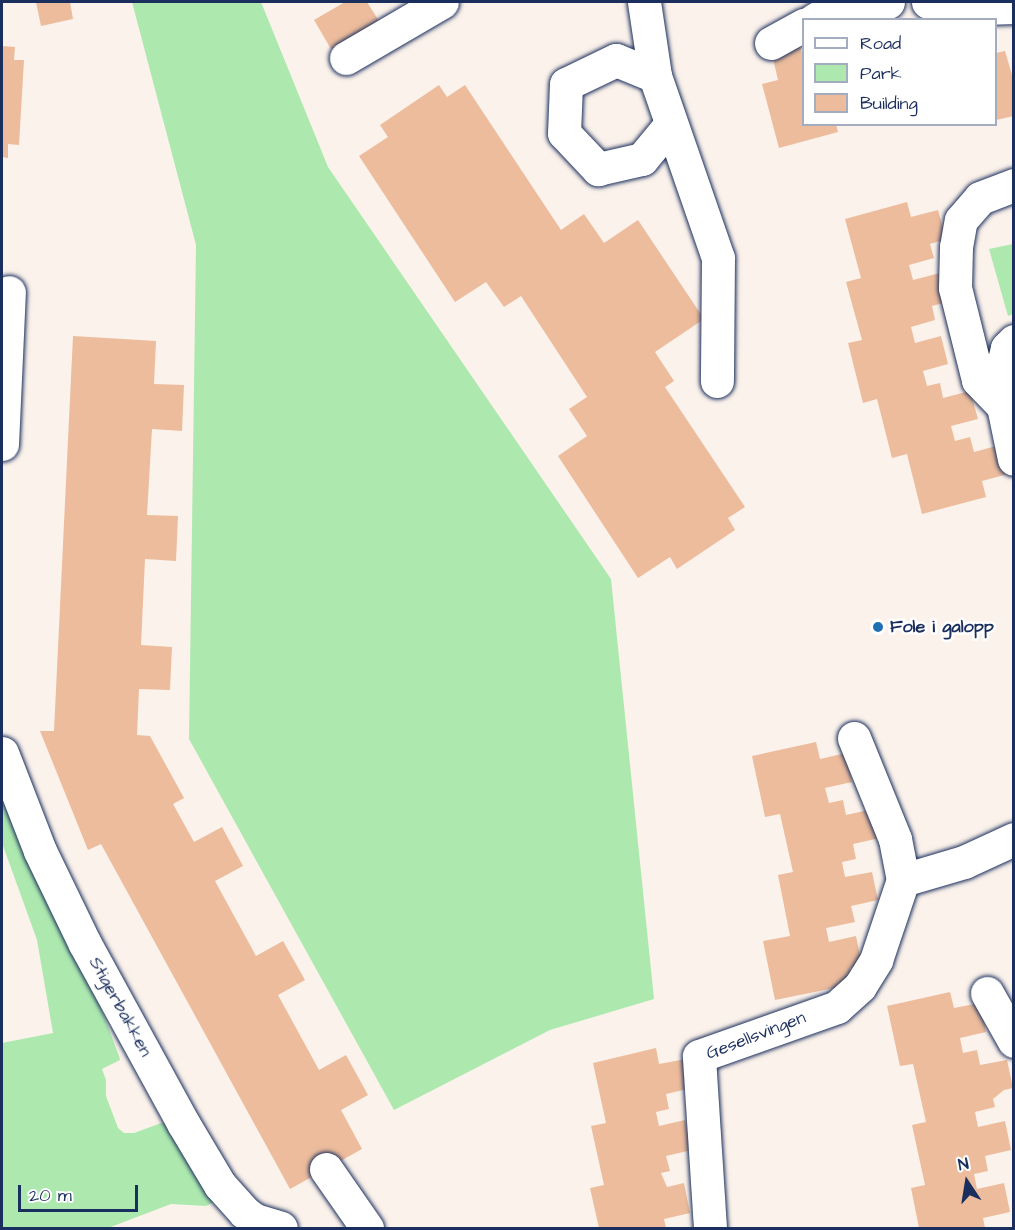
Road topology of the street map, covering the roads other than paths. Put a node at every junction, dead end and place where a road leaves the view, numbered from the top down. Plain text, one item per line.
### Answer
1 (442, 2) edge
2 (644, 2) edge
3 (888, 2) edge
4 (928, 2) edge
5 (1014, 7) edge
6 (818, 18) edge
7 (802, 26) edge
8 (771, 43) dead end
9 (346, 58) dead end
10 (655, 76) junction
11 (671, 124) junction
12 (1014, 185) edge
13 (9, 292) dead end
14 (1014, 341) edge
15 (717, 381) dead end
16 (1003, 406) junction
17 (2, 444) edge
18 (1014, 459) edge
19 (854, 738) dead end
20 (2, 753) edge
21 (1014, 839) edge
22 (903, 880) junction
23 (987, 993) dead end
24 (1014, 1041) edge
25 (326, 1169) dead end
26 (280, 1228) edge
27 (367, 1228) edge
28 (710, 1228) edge

1 - 9 street
2 - 10 street
3 - 6 street
4 - 5 street
7 - 8 street
10 - 11 street
10 - 11 street
11 - 15 street
12 - 16 street
13 - 17 street
14 - 16 street
16 - 18 street
19 - 22 street
20 - 26 street, Stigerbakken
21 - 22 street
22 - 28 street, Gesellsvingen
23 - 24 street
25 - 27 street

